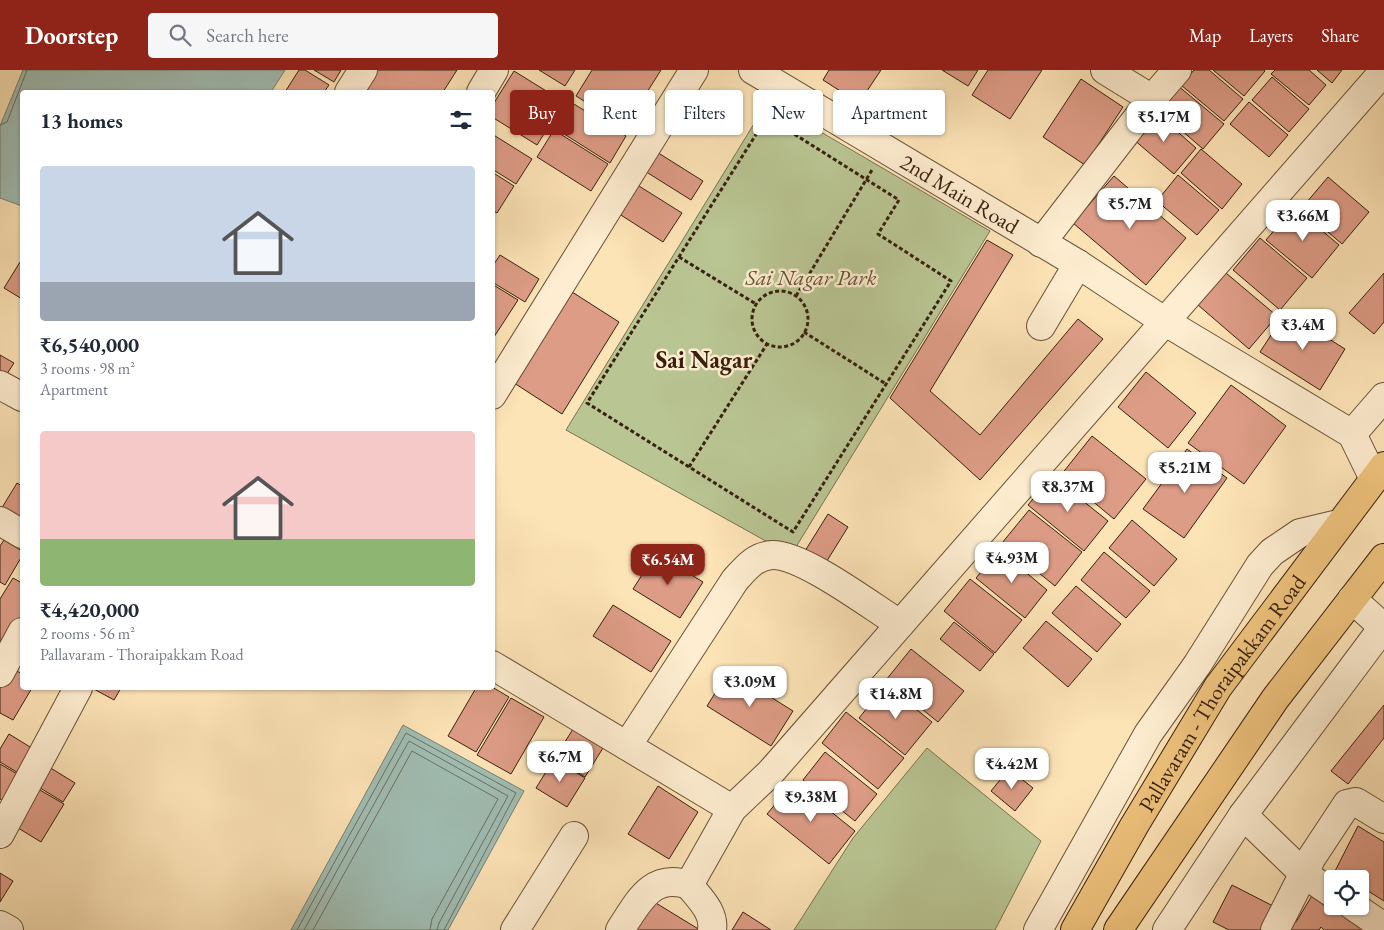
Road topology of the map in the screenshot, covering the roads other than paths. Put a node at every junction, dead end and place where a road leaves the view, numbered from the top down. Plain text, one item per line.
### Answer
1 (363, 70) edge
2 (694, 70) edge
3 (753, 70) edge
4 (1105, 70) edge
5 (1177, 70) edge
6 (1384, 71) edge
7 (350, 90) edge
8 (1152, 99) junction
9 (1041, 243) junction
10 (1078, 264) junction
11 (1164, 321) junction
12 (1041, 326) dead end
13 (496, 382) edge
14 (0, 385) edge
15 (20, 396) edge
16 (1384, 397) edge
17 (1352, 434) junction
18 (1379, 472) edge
19 (1338, 524) junction
20 (1384, 558) edge
21 (1352, 599) junction
22 (900, 624) junction
23 (1384, 627) edge
24 (20, 636) edge
25 (495, 667) edge
26 (0, 673) edge
27 (77, 690) edge
28 (627, 746) junction
29 (732, 809) junction
30 (1248, 809) junction
31 (1384, 819) edge
32 (0, 834) edge
33 (574, 836) dead end
34 (1308, 865) junction
35 (1324, 884) edge
36 (689, 885) junction
37 (1367, 915) edge
38 (0, 925) edge
39 (1384, 926) edge
40 (9, 930) edge
41 (516, 930) edge
42 (620, 930) edge
43 (712, 930) edge
44 (1038, 930) edge
45 (1075, 930) edge
46 (1118, 930) edge
47 (1166, 930) edge
48 (1275, 930) edge

1 - 7 street
2 - 13 street
3 - 9 street, 2nd Main Road
4 - 8 street
5 - 8 street
6 - 11 street
8 - 9 street
9 - 10 street, 2nd Main Road
10 - 11 street, 2nd Main Road
10 - 12 street
11 - 17 street, 2nd Main Road
11 - 22 street
14 - 15 street
16 - 17 street
17 - 18 street
18 - 19 main road, Pallavaram - Thoraipakkam Road
19 - 44 street
19 - 45 main road, Pallavaram - Thoraipakkam Road
20 - 21 main road, Pallavaram - Thoraipakkam Road
21 - 23 street
21 - 46 main road, Pallavaram - Thoraipakkam Road
22 - 28 street
22 - 29 street
23 - 30 street
24 - 26 street
25 - 28 street
27 - 32 street
28 - 29 street
29 - 36 street
30 - 34 street
30 - 47 street
31 - 34 street
33 - 41 street
34 - 35 street
34 - 48 street
36 - 42 street
36 - 43 street
37 - 39 street
38 - 40 street

